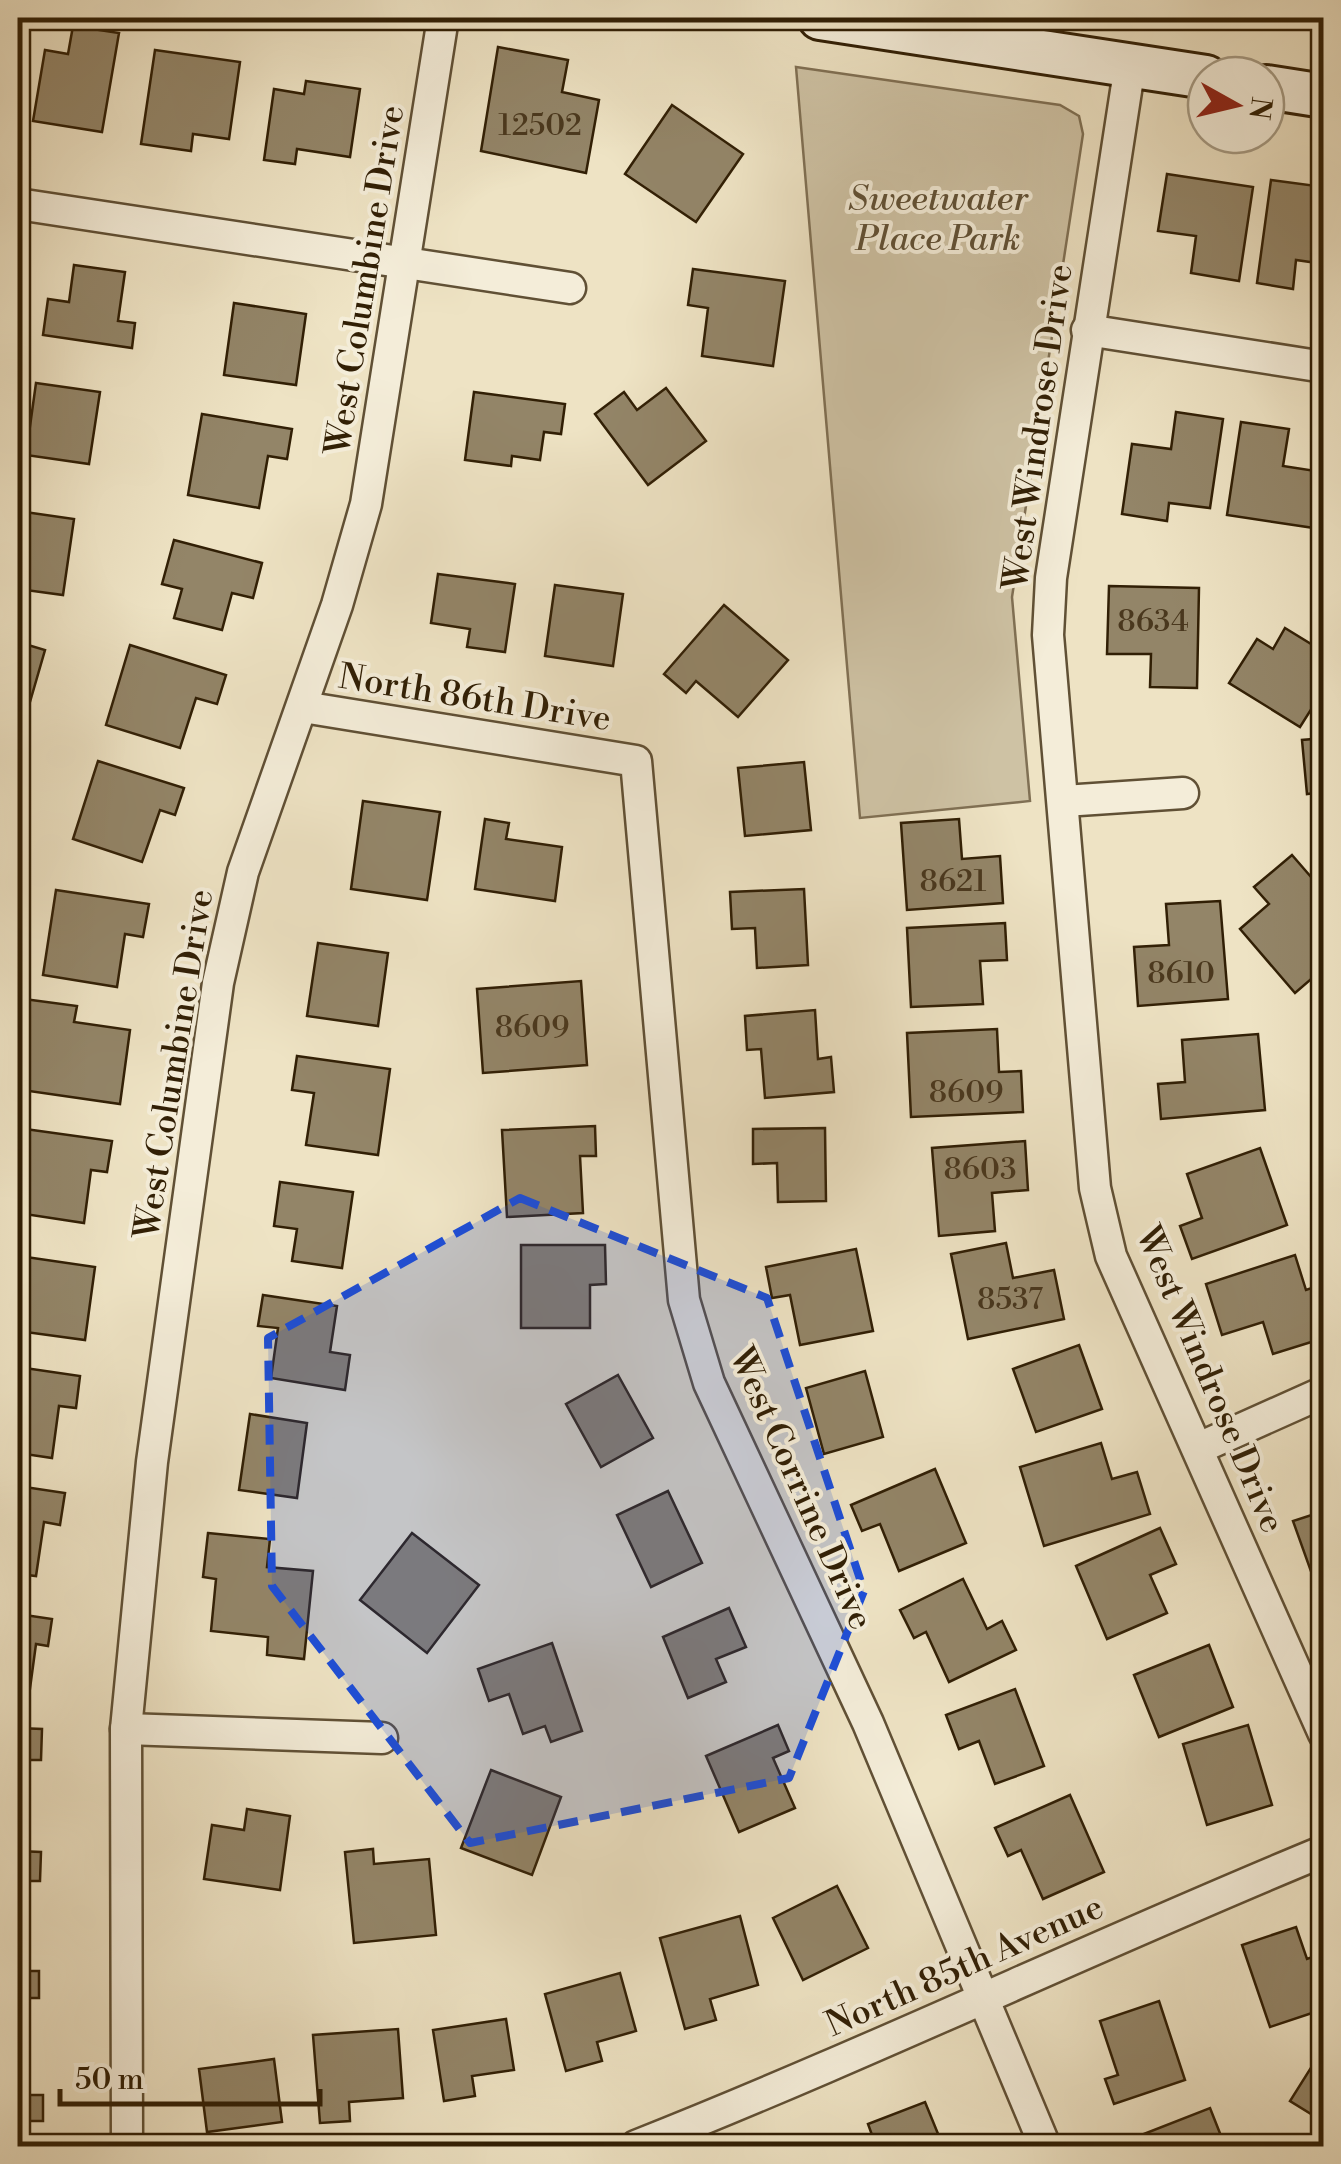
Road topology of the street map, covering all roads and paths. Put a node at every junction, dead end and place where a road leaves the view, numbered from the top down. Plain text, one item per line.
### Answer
1 (443, 18) edge
2 (820, 18) edge
3 (1130, 65) junction
4 (1186, 74) edge
5 (1286, 90) edge
6 (1324, 96) edge
7 (18, 204) edge
8 (404, 263) junction
9 (570, 288) dead end
10 (1087, 330) junction
11 (1324, 367) edge
12 (302, 708) junction
13 (636, 761) joint
14 (1182, 793) dead end
15 (1064, 802) junction
16 (1324, 1392) edge
17 (1200, 1448) junction
18 (126, 1729) junction
19 (1324, 1734) edge
20 (382, 1738) dead end
21 (1324, 1850) edge
22 (980, 1998) junction
23 (127, 2146) edge
24 (636, 2146) edge
25 (1045, 2146) edge

1 - 8 street, West Columbine Drive
2 - 3 street
3 - 4 street
3 - 10 street, West Windrose Drive
5 - 6 street
7 - 8 street
8 - 9 street
8 - 12 street, West Columbine Drive
10 - 11 street
10 - 15 street, West Windrose Drive
12 - 13 street, North 86th Drive
12 - 18 street, West Columbine Drive
13 - 22 street, West Corrine Drive
14 - 15 street
15 - 17 street, West Windrose Drive
16 - 17 street
17 - 19 street, West Windrose Drive
18 - 20 street
18 - 23 street, West Columbine Drive
21 - 22 street, North 85th Avenue
22 - 24 street, North 85th Avenue
22 - 25 street, West Corrine Drive

